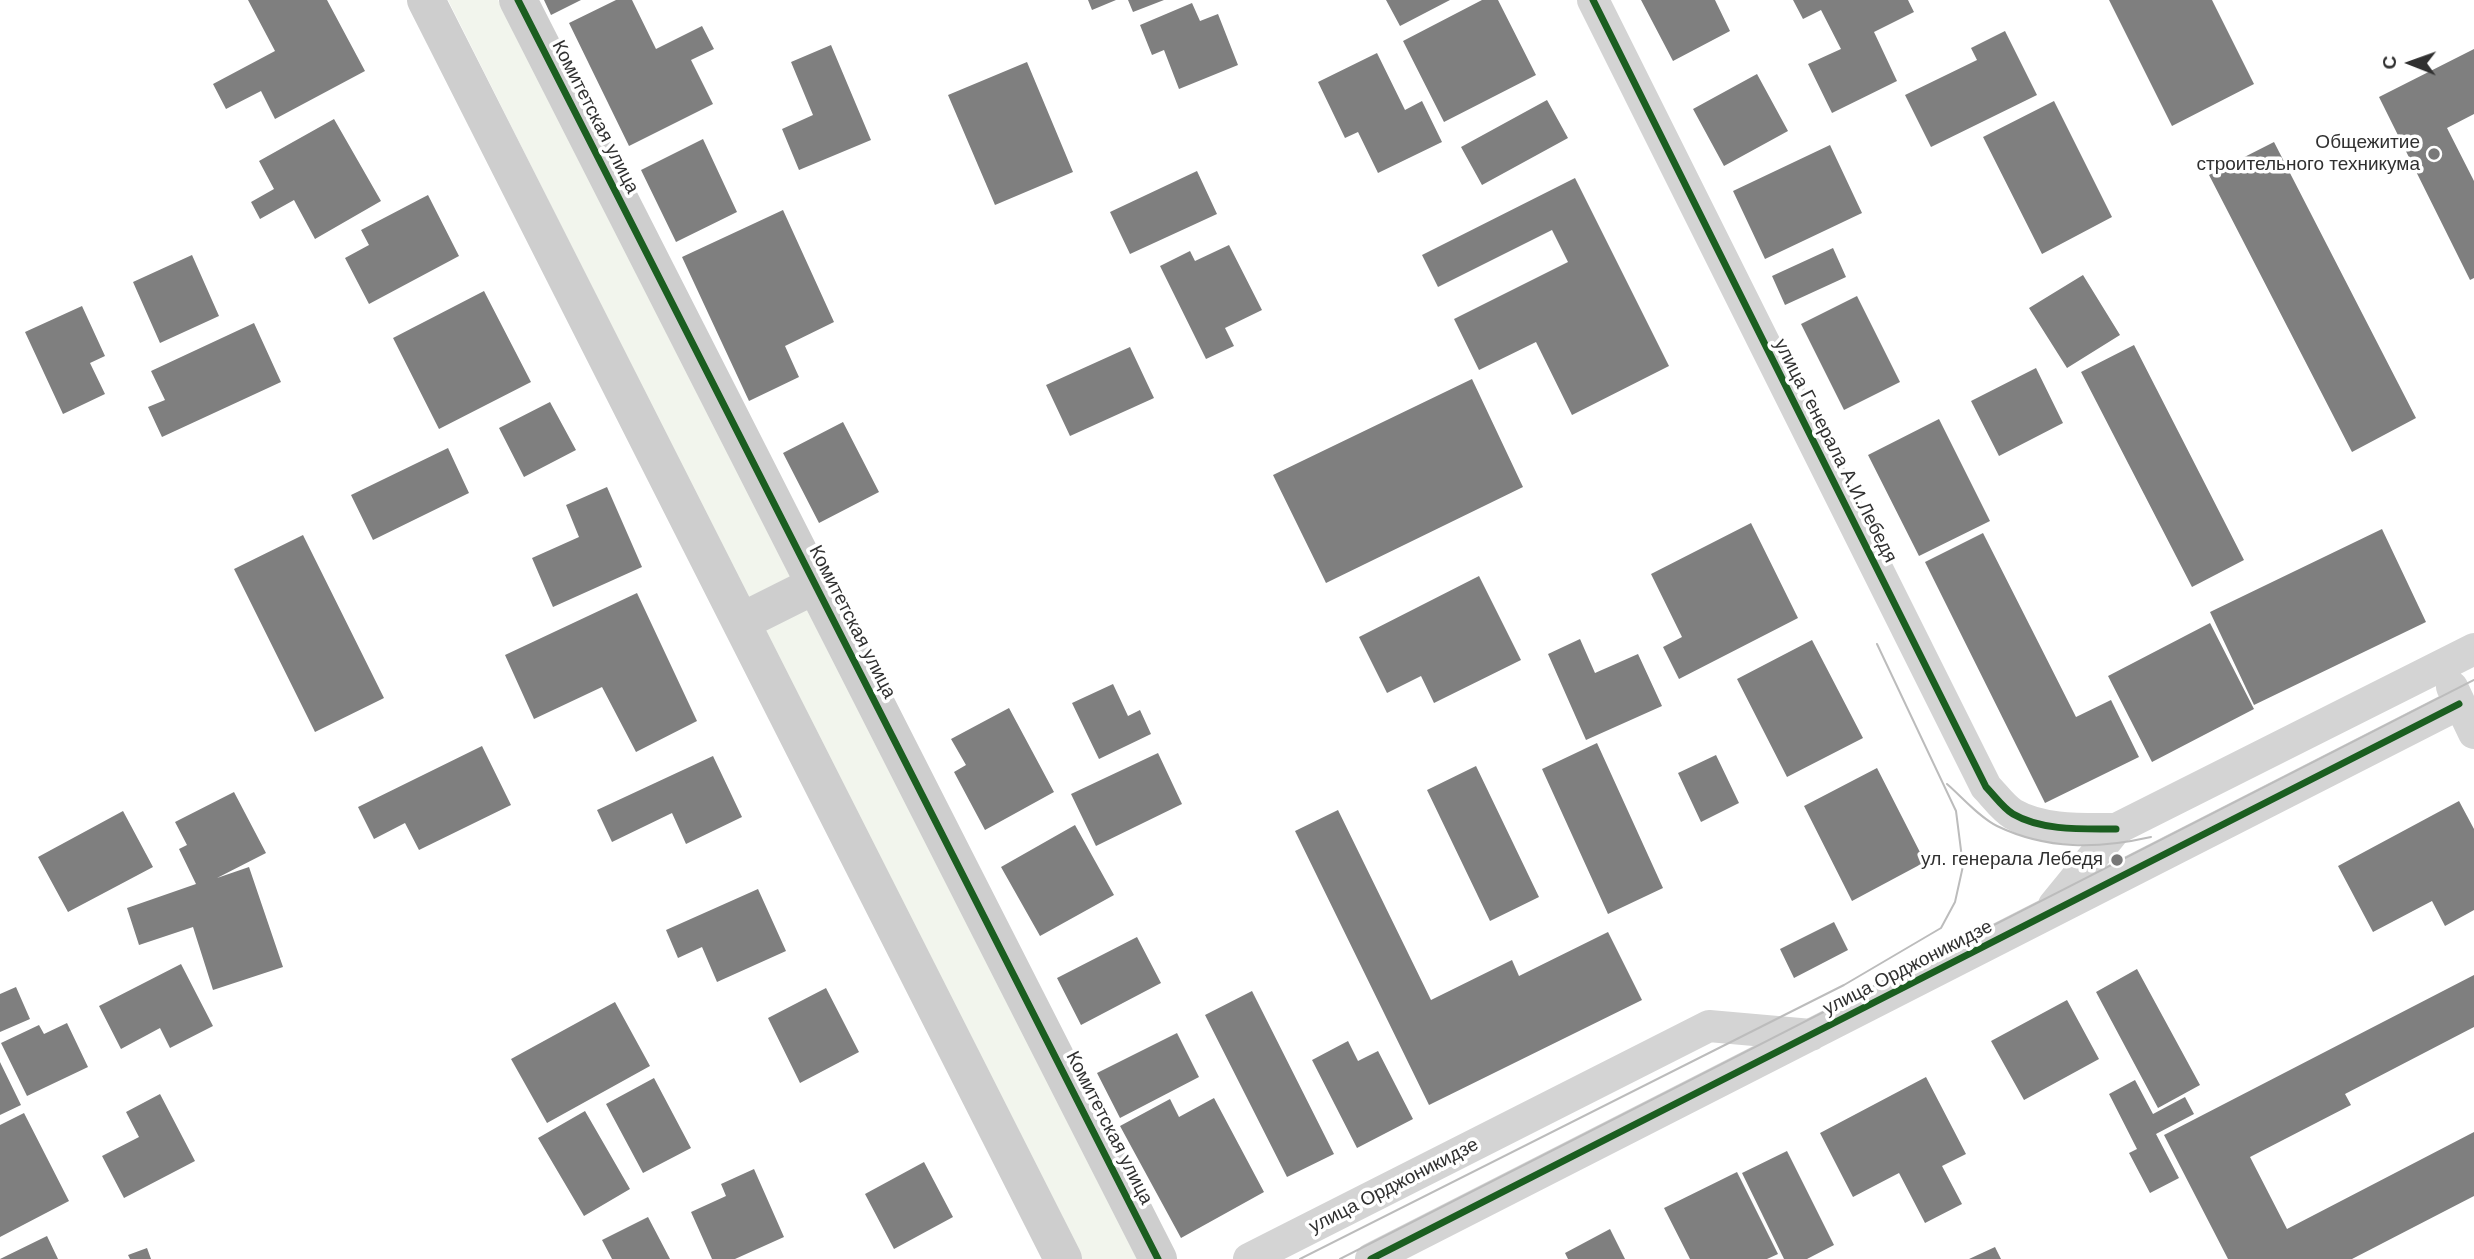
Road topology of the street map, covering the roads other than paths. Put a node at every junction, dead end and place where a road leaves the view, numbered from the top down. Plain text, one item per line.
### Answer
1 (426, 0) edge
2 (518, 0) edge
3 (1593, 0) edge
4 (815, 584) junction
5 (741, 622) junction
6 (2474, 649) edge
7 (2443, 665) junction
8 (2459, 704) junction
9 (2474, 733) edge
10 (2116, 829) junction
11 (2046, 915) junction
12 (1811, 1035) junction
13 (1063, 1259) edge
14 (1158, 1259) edge
15 (1250, 1259) edge
16 (1371, 1259) edge

1 - 5 street
2 - 4 street, Комитетская улица
3 - 10 street, улица Генерала А.И.Лебедя
4 - 5 street
4 - 14 street, Комитетская улица
5 - 13 street
6 - 7 street, улица Орджоникидзе
7 - 8 street
7 - 10 street, улица Орджоникидзе
8 - 9 street
8 - 11 street, улица Орджоникидзе
10 - 11 street, улица Орджоникидзе
11 - 12 street, улица Орджоникидзе
12 - 15 street, улица Орджоникидзе
12 - 16 street, улица Орджоникидзе

